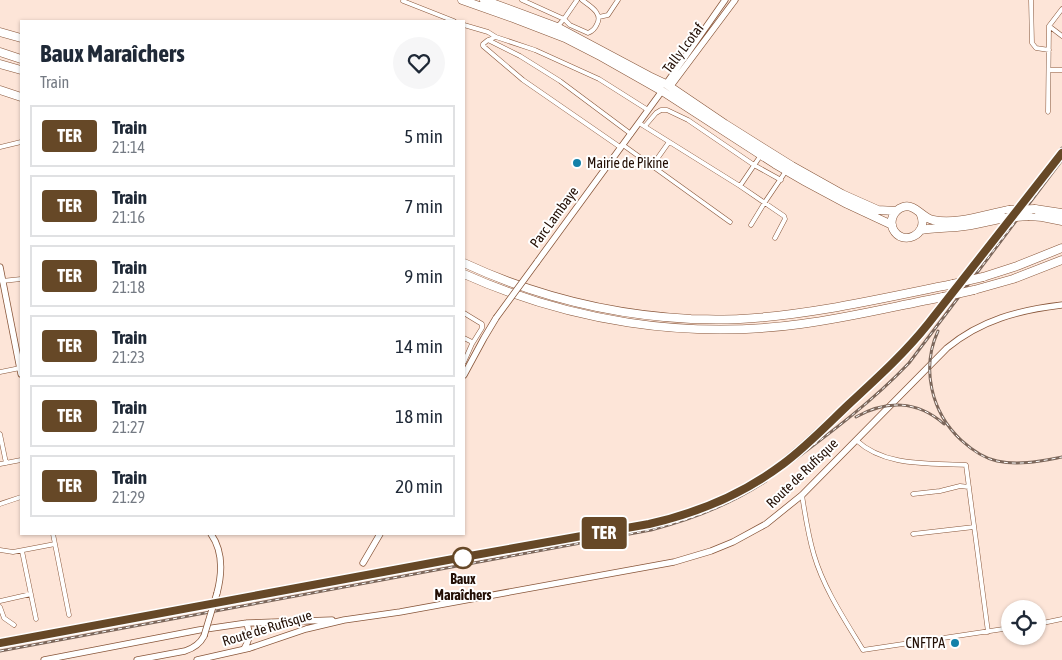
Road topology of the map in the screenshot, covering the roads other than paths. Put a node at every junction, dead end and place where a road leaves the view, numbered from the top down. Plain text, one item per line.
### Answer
1 (462, 0) edge
2 (484, 0) edge
3 (522, 0) edge
4 (577, 0) edge
5 (582, 0) edge
6 (618, 0) edge
7 (725, 0) edge
8 (735, 0) edge
9 (1031, 0) edge
10 (403, 1) edge
11 (1062, 9) edge
12 (599, 17) junction
13 (564, 19) junction
14 (451, 20) edge
15 (465, 25) edge
16 (1049, 26) junction
17 (557, 27) junction
18 (0, 32) edge
19 (1062, 36) edge
20 (496, 37) junction
21 (20, 38) edge
22 (488, 40) junction
23 (1048, 50) junction
24 (0, 52) edge
25 (20, 59) edge
26 (0, 64) edge
27 (20, 70) edge
28 (1048, 70) junction
29 (1062, 70) edge
30 (666, 88) junction
31 (0, 90) edge
32 (20, 97) edge
33 (648, 110) junction
34 (1048, 112) dead end
35 (642, 125) junction
36 (631, 134) junction
37 (20, 142) edge
38 (669, 142) junction
39 (622, 146) junction
40 (0, 147) edge
41 (761, 155) junction
42 (754, 165) junction
43 (652, 166) junction
44 (786, 171) junction
45 (781, 180) junction
46 (740, 186) junction
47 (765, 202) junction
48 (896, 211) junction
49 (1062, 214) edge
50 (921, 215) junction
51 (1062, 221) edge
52 (730, 222) dead end
53 (751, 225) dead end
54 (892, 225) junction
55 (921, 230) junction
56 (775, 238) dead end
57 (1062, 248) edge
58 (1062, 260) edge
59 (465, 263) edge
60 (0, 267) edge
61 (465, 274) edge
62 (20, 279) edge
63 (1, 281) edge
64 (1062, 305) edge
65 (465, 314) edge
66 (465, 338) edge
67 (472, 344) junction
68 (465, 360) edge
69 (20, 366) edge
70 (20, 371) edge
71 (0, 372) edge
72 (465, 374) edge
73 (0, 434) edge
74 (856, 440) junction
75 (20, 460) edge
76 (6, 463) junction
77 (0, 464) edge
78 (968, 487) junction
79 (802, 494) junction
80 (913, 494) dead end
81 (20, 497) edge
82 (0, 504) edge
83 (974, 527) junction
84 (913, 534) dead end
85 (53, 535) edge
86 (212, 535) edge
87 (379, 535) edge
88 (55, 544) junction
89 (0, 550) edge
90 (22, 551) junction
91 (363, 563) dead end
92 (31, 594) junction
93 (0, 601) edge
94 (0, 607) edge
95 (69, 616) dead end
96 (1062, 619) edge
97 (36, 620) dead end
98 (344, 620) junction
99 (1046, 622) edge
100 (247, 623) junction
101 (14, 625) dead end
102 (1001, 630) edge
103 (988, 632) junction
104 (244, 649) junction
105 (44, 660) edge
106 (137, 660) edge
107 (197, 660) edge

1 - 30 highway
2 - 17 highway
3 - 13 street
4 - 13 street
5 - 12 street
6 - 12 street
7 - 30 main road, Tally Lcotaf
8 - 30 main road, Tally Lcotaf
9 - 23 street
10 - 14 street
11 - 16 street
12 - 13 street
13 - 17 street
15 - 20 street
16 - 19 street
16 - 23 street
17 - 30 highway
18 - 21 highway
20 - 22 street
20 - 33 street
22 - 36 street
22 - 39 street
23 - 28 street
24 - 25 highway
26 - 27 highway
28 - 29 street
28 - 34 street
30 - 33 main road, Parc Lambaye
30 - 41 highway
30 - 48 highway
31 - 32 highway
33 - 35 main road, Parc Lambaye
35 - 36 main road, Parc Lambaye
35 - 38 street
35 - 42 street
36 - 39 main road, Parc Lambaye
37 - 40 street
38 - 43 street
38 - 46 street
39 - 43 street
39 - 72 main road, Parc Lambaye, bridge
41 - 42 street
41 - 44 highway
42 - 45 street
42 - 46 street
43 - 52 street
44 - 45 street
44 - 54 highway
45 - 47 street
46 - 47 street
47 - 53 street
47 - 56 street
48 - 50 highway
48 - 54 highway
49 - 50 highway, bridge
50 - 55 highway
51 - 55 highway, bridge
54 - 55 highway
57 - 59 highway, bridge
58 - 61 highway, bridge
60 - 63 main road
62 - 63 street
63 - 69 main road
64 - 74 main road, Route de Rufisque
65 - 67 street
66 - 67 street
67 - 68 street
70 - 71 street
73 - 76 street
74 - 78 street
74 - 79 main road, Route de Rufisque
75 - 76 street
76 - 77 street
78 - 80 street
78 - 83 street
79 - 98 main road, Route de Rufisque
79 - 103 street
81 - 82 street
83 - 84 street
83 - 103 street
85 - 88 street
86 - 106 main road, bridge
87 - 91 main road
88 - 90 street
88 - 95 street
89 - 90 street
90 - 92 street
92 - 93 street
92 - 97 street
94 - 101 street
96 - 99 street
98 - 100 main road, Route de Rufisque
98 - 104 main road, Route de Rufisque
100 - 104 main road
100 - 105 main road, Route de Rufisque
102 - 103 street
104 - 107 main road, Route de Rufisque

